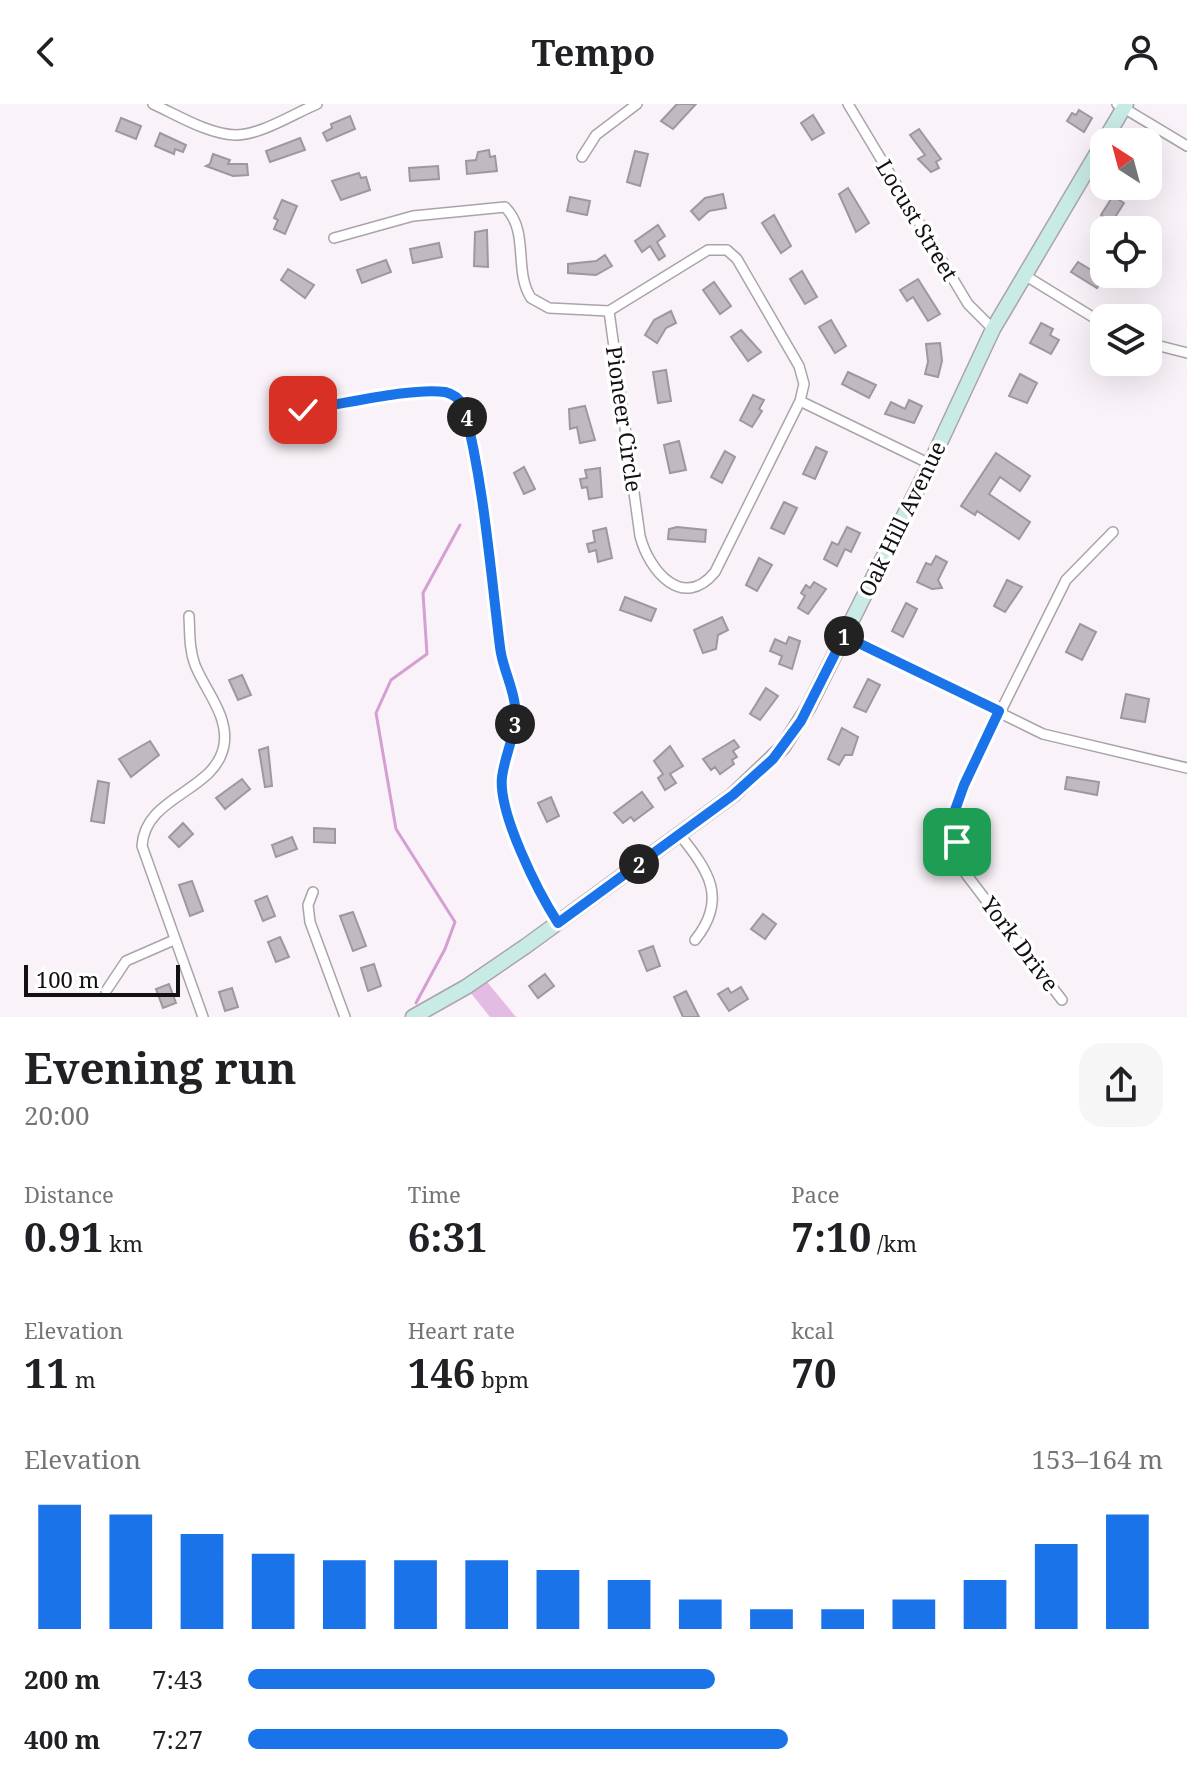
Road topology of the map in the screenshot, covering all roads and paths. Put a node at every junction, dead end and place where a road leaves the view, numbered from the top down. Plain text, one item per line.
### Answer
1 (153, 104) edge
2 (317, 104) edge
3 (637, 104) edge
4 (848, 104) edge
5 (1123, 106) edge
6 (1187, 146) edge
7 (582, 157) dead end
8 (334, 238) dead end
9 (1026, 276) junction
10 (609, 311) junction
11 (1090, 315) edge
12 (993, 329) junction
13 (1162, 347) edge
14 (1187, 353) edge
15 (800, 401) junction
16 (303, 410) dead end
17 (930, 464) junction
18 (1113, 532) dead end
19 (189, 616) dead end
20 (844, 636) junction
21 (999, 711) junction
22 (1187, 768) edge
23 (679, 834) junction
24 (313, 892) dead end
25 (558, 923) junction
26 (174, 940) junction
27 (695, 940) dead end
28 (106, 991) dead end
29 (1062, 1000) dead end
30 (203, 1017) edge
31 (345, 1017) edge
32 (413, 1017) edge

1 - 2 street
3 - 7 street
4 - 12 street, Locust Street
5 - 6 street
5 - 9 main road, Oak Hill Avenue
8 - 10 street
9 - 11 street
9 - 12 main road, Oak Hill Avenue
10 - 15 street
10 - 15 street, Pioneer Circle
12 - 17 main road, Oak Hill Avenue
13 - 14 street
15 - 17 street
16 - 25 street
17 - 20 main road, Oak Hill Avenue
18 - 21 street, York Drive
19 - 26 street
20 - 21 street
20 - 23 main road, Oak Hill Avenue
21 - 22 street
21 - 29 street, York Drive
23 - 25 main road, Oak Hill Avenue
23 - 27 street
24 - 31 street
25 - 32 main road, Oak Hill Avenue
26 - 28 street
26 - 30 street

